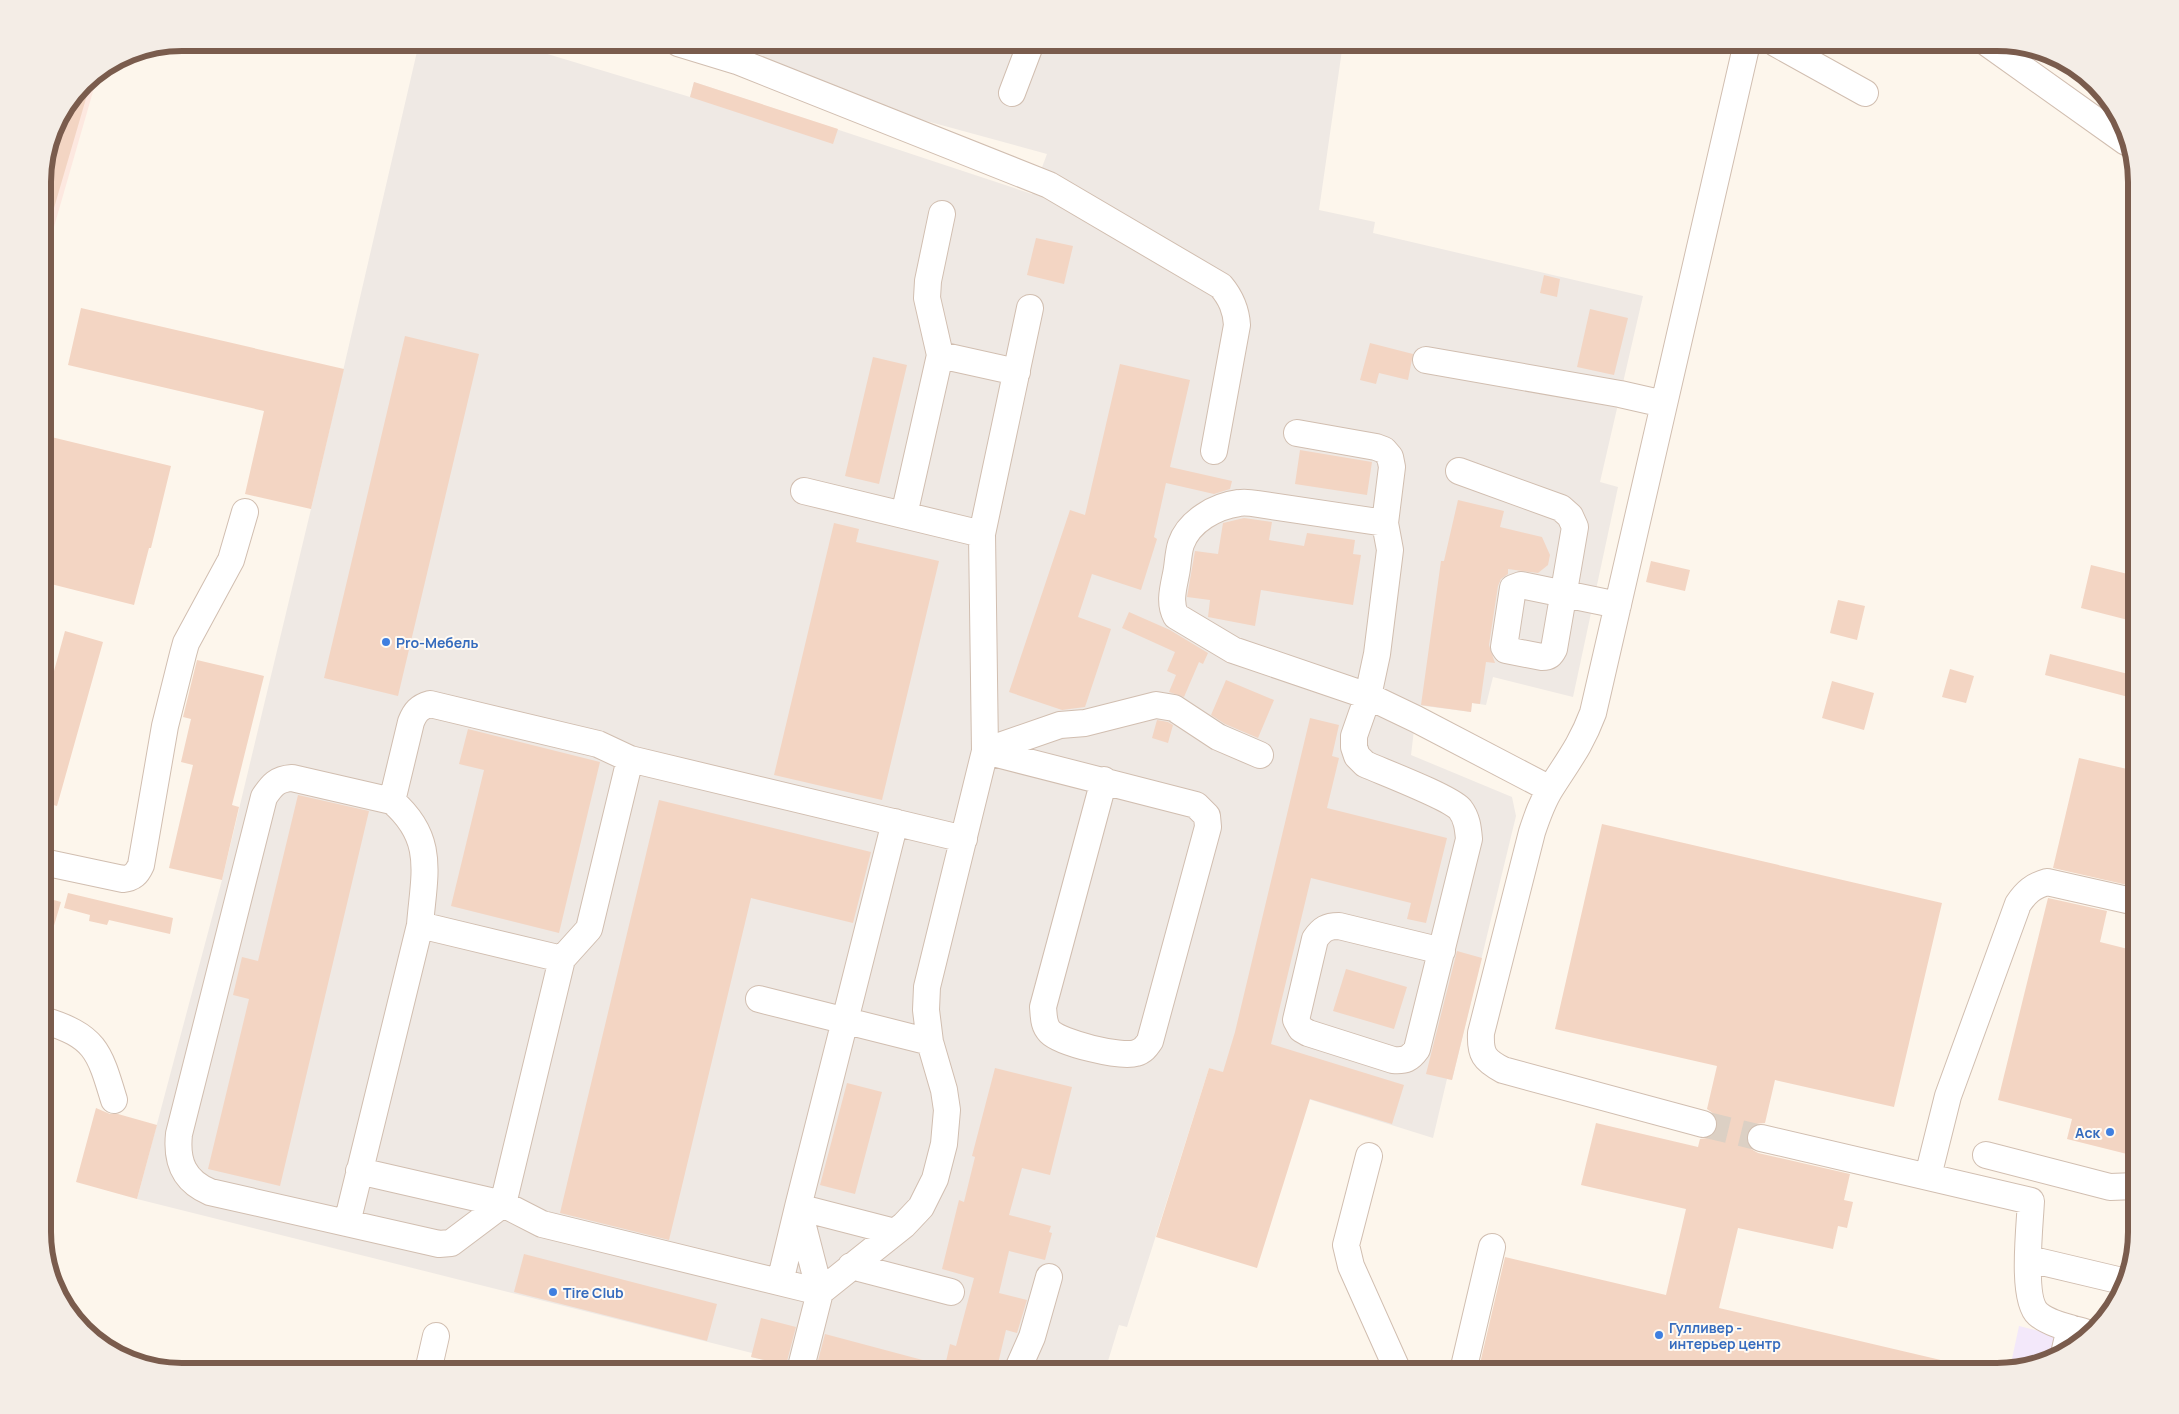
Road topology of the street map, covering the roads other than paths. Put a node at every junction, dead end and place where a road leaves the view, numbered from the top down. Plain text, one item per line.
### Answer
1 (1745, 51) edge
2 (1791, 51) edge
3 (2000, 51) edge
4 (710, 52) edge
5 (1027, 52) edge
6 (1012, 93) dead end
7 (1865, 93) dead end
8 (2120, 137) edge
9 (942, 214) dead end
10 (1030, 308) dead end
11 (940, 355) junction
12 (1426, 360) dead end
13 (1017, 372) junction
14 (1664, 404) junction
15 (1298, 433) dead end
16 (1214, 451) dead end
17 (1459, 471) dead end
18 (804, 491) dead end
19 (245, 512) dead end
20 (904, 515) junction
21 (1385, 523) junction
22 (982, 534) junction
23 (1618, 605) junction
24 (1368, 696) junction
25 (985, 751) junction
26 (1260, 755) dead end
27 (630, 759) junction
28 (1104, 780) junction
29 (1550, 790) junction
30 (392, 802) junction
31 (895, 822) junction
32 (964, 839) junction
33 (52, 864) edge
34 (2128, 900) edge
35 (420, 925) junction
36 (1442, 951) junction
37 (562, 959) junction
38 (759, 999) dead end
39 (846, 1021) junction
40 (52, 1023) edge
41 (930, 1042) junction
42 (114, 1100) dead end
43 (1704, 1124) tunnel mouth
44 (1761, 1138) tunnel mouth
45 (1986, 1155) dead end
46 (1369, 1156) dead end
47 (2038, 1168) junction
48 (359, 1171) junction
49 (1928, 1176) junction
50 (2128, 1186) edge
51 (2031, 1201) junction
52 (504, 1204) junction
53 (798, 1207) junction
54 (347, 1223) junction
55 (895, 1232) junction
56 (1492, 1247) dead end
57 (2029, 1259) junction
58 (851, 1266) junction
59 (1049, 1277) dead end
60 (2118, 1280) edge
61 (780, 1282) junction
62 (820, 1292) junction
63 (951, 1292) dead end
64 (2079, 1330) edge
65 (436, 1336) dead end
66 (430, 1363) edge
67 (802, 1363) edge
68 (1021, 1363) edge
69 (1394, 1363) edge
70 (1465, 1363) edge

1 - 14 lane
2 - 7 lane
3 - 8 lane
4 - 16 lane
5 - 6 lane
9 - 11 lane
10 - 13 lane
11 - 13 lane
11 - 20 lane
12 - 14 lane
13 - 22 lane
14 - 23 lane
15 - 21 lane
17 - 23 lane
18 - 20 lane
19 - 33 lane
20 - 22 lane
21 - 24 lane
21 - 24 lane
22 - 25 lane
23 - 29 lane
24 - 29 lane
24 - 36 lane
25 - 26 lane
25 - 28 lane
25 - 32 lane
27 - 30 lane
27 - 31 lane
27 - 37 lane
28 - 28 lane
29 - 43 lane
30 - 35 lane
30 - 54 lane
31 - 32 lane
31 - 39 lane
32 - 41 lane
34 - 49 lane
35 - 37 lane
35 - 48 lane
36 - 36 lane
37 - 52 lane
38 - 39 lane
39 - 41 lane
39 - 53 lane
40 - 42 lane
41 - 55 lane
44 - 49 lane
45 - 47 lane
46 - 69 lane
47 - 50 lane
47 - 51 lane
48 - 52 lane
48 - 54 lane
49 - 51 lane
51 - 57 lane
52 - 54 lane
52 - 61 lane
53 - 55 lane
53 - 61 lane
53 - 62 lane
55 - 58 lane
56 - 70 lane
57 - 60 lane
57 - 64 lane
58 - 62 lane
58 - 63 lane
59 - 68 lane
61 - 62 lane
62 - 67 lane
65 - 66 lane

